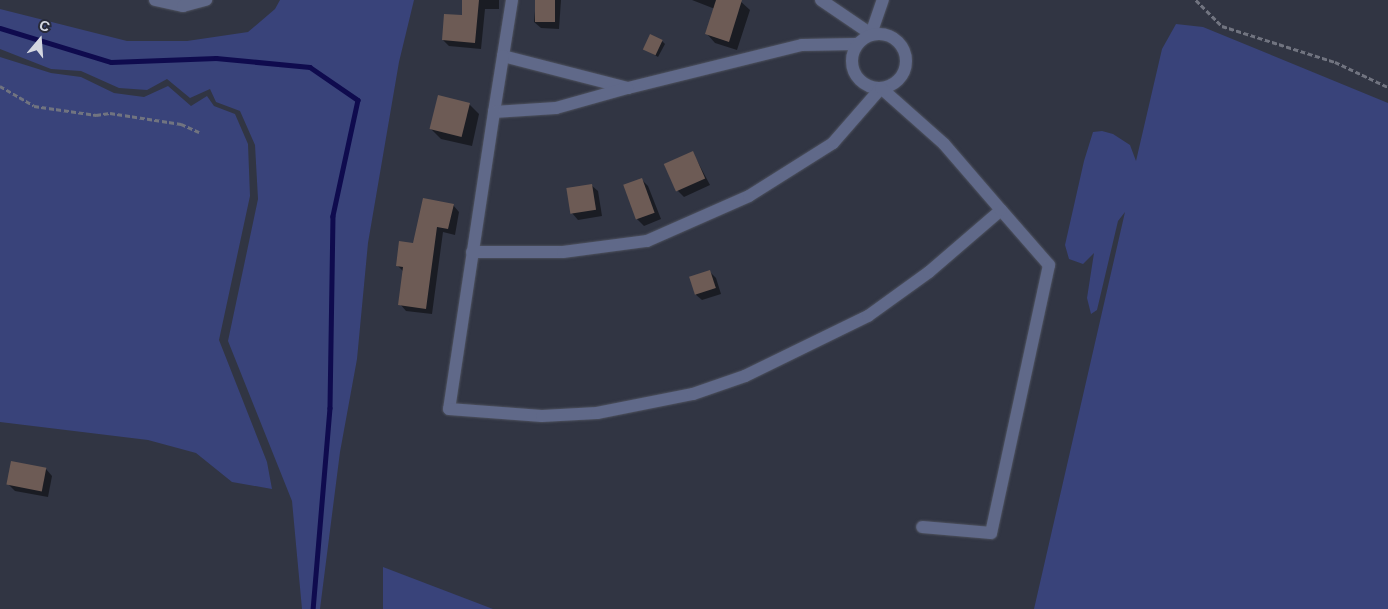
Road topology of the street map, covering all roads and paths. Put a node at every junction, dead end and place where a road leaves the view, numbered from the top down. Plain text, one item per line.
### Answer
1 (155, 0) edge
2 (206, 0) edge
3 (512, 0) edge
4 (821, 0) edge
5 (883, 0) edge
6 (1196, 0) edge
7 (871, 34) junction
8 (856, 44) junction
9 (503, 56) junction
10 (0, 86) edge
11 (1388, 86) edge
12 (628, 88) junction
13 (881, 88) junction
14 (494, 112) junction
15 (199, 132) dead end
16 (1001, 210) junction
17 (472, 252) junction
18 (922, 527) dead end

1 - 2 lane
3 - 9 lane
4 - 7 lane
5 - 7 lane
6 - 11 path
7 - 8 lane
7 - 13 lane
8 - 12 lane
8 - 13 lane
9 - 12 lane
9 - 14 lane
10 - 15 path
12 - 14 lane
13 - 16 lane
13 - 17 lane
14 - 17 lane
16 - 17 lane
16 - 18 lane

